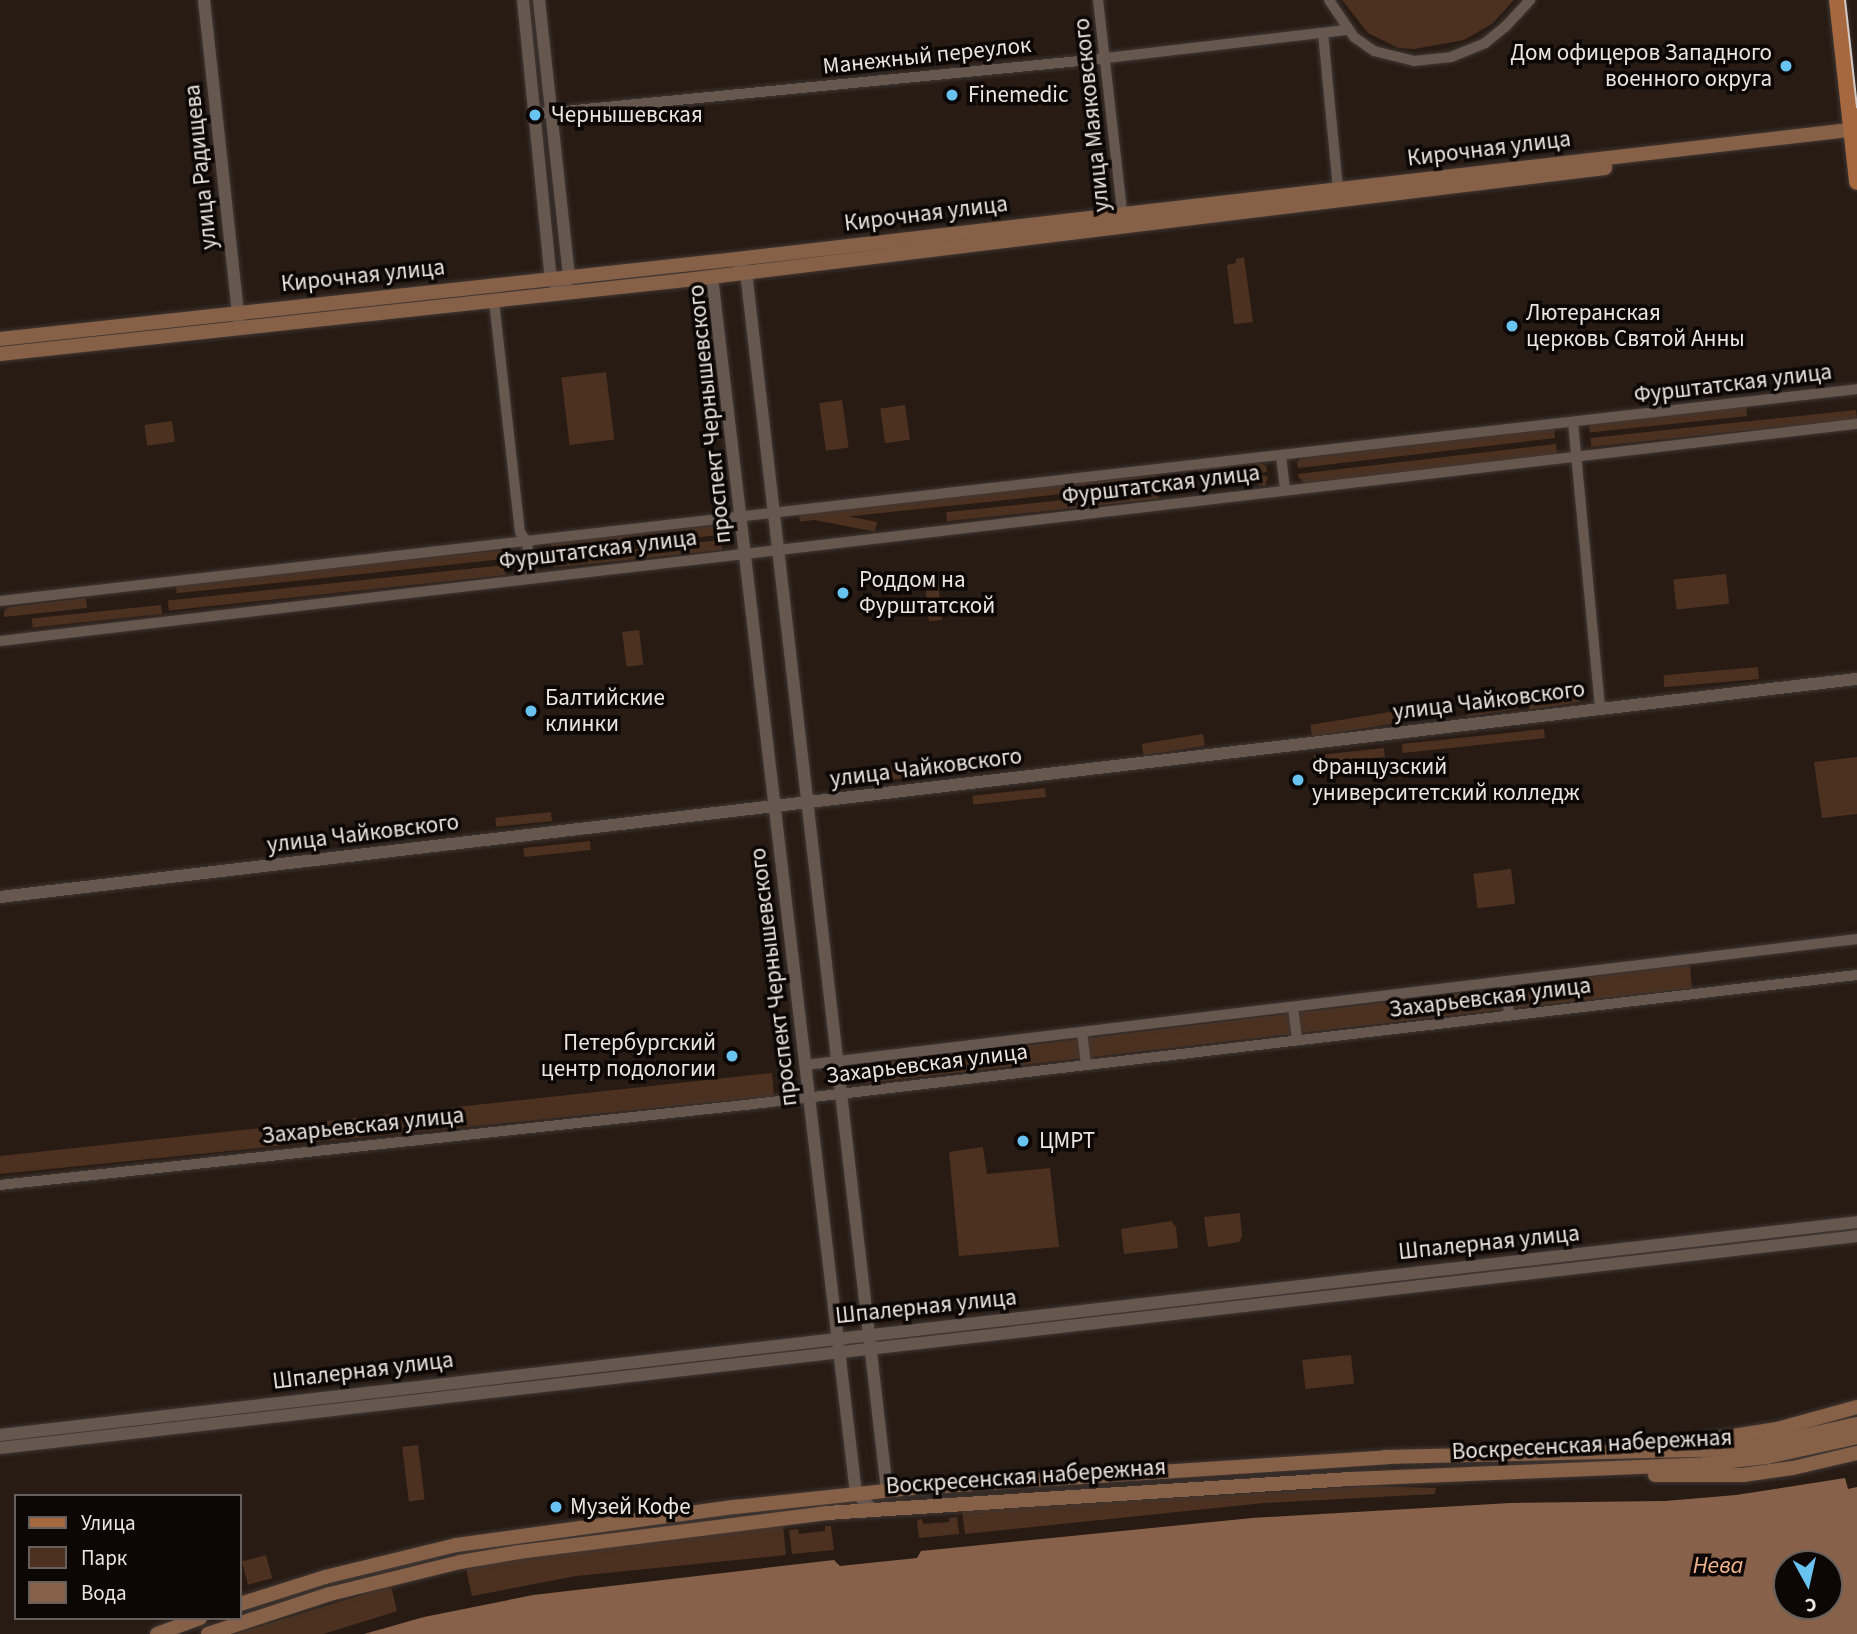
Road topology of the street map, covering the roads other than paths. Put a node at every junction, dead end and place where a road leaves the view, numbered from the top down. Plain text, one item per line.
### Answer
1 (204, 0) edge
2 (523, 0) edge
3 (538, 0) edge
4 (1098, 0) edge
5 (1329, 0) edge
6 (1530, 0) edge
7 (1837, 0) edge
8 (1347, 30) junction
9 (1323, 33) junction
10 (1105, 57) junction
11 (551, 113) junction
12 (534, 114) junction
13 (1853, 132) edge
14 (1857, 182) edge
15 (1338, 189) junction
16 (1123, 220) junction
17 (728, 260) junction
18 (746, 272) junction
19 (569, 277) junction
20 (712, 277) junction
21 (551, 279) junction
22 (562, 294) junction
23 (494, 301) junction
24 (238, 313) junction
25 (240, 328) junction
26 (0, 339) edge
27 (0, 354) edge
28 (1857, 389) edge
29 (1573, 422) junction
30 (1857, 424) edge
31 (1281, 456) junction
32 (1576, 456) junction
33 (1284, 490) junction
34 (774, 514) junction
35 (742, 517) junction
36 (527, 542) junction
37 (778, 548) junction
38 (746, 552) junction
39 (531, 578) junction
40 (0, 601) edge
41 (0, 640) edge
42 (1857, 679) edge
43 (1600, 709) junction
44 (807, 803) junction
45 (775, 807) junction
46 (0, 897) edge
47 (1857, 939) edge
48 (1857, 975) edge
49 (1504, 981) junction
50 (1293, 1007) junction
51 (1509, 1015) junction
52 (1082, 1032) junction
53 (1297, 1040) junction
54 (837, 1061) junction
55 (805, 1065) junction
56 (1086, 1065) junction
57 (841, 1093) junction
58 (809, 1097) junction
59 (0, 1185) edge
60 (1857, 1222) edge
61 (1857, 1236) edge
62 (870, 1341) junction
63 (838, 1344) junction
64 (1857, 1407) edge
65 (1857, 1424) edge
66 (0, 1435) edge
67 (1857, 1437) edge
68 (0, 1448) edge
69 (1613, 1451) junction
70 (1857, 1453) edge
71 (1583, 1470) junction
72 (887, 1490) junction
73 (856, 1493) junction
74 (872, 1509) junction
75 (242, 1603) edge
76 (195, 1620) edge
77 (157, 1634) edge
78 (208, 1634) edge

1 - 24 street, улица Радищева
2 - 12 street
3 - 11 street
4 - 10 street, улица Маяковского
5 - 8 street
6 - 8 street
7 - 13 main road
8 - 9 street, Манежный переулок
9 - 10 street, Манежный переулок
9 - 15 street
10 - 11 street, Манежный переулок
10 - 16 street, улица Маяковского
11 - 12 street, Манежный переулок
11 - 19 street
12 - 21 street
13 - 14 main road
13 - 15 main road, Кирочная улица
13 - 16 main road, Кирочная улица
15 - 16 main road, Кирочная улица
16 - 17 main road, Кирочная улица
16 - 18 main road, Кирочная улица
17 - 18 street, проспект Чернышевского
17 - 19 main road, Кирочная улица
17 - 20 street, проспект Чернышевского
18 - 20 main road, Кирочная улица
18 - 34 street
19 - 21 main road, Кирочная улица
19 - 22 street
20 - 22 main road, Кирочная улица
20 - 35 street, проспект Чернышевского
21 - 22 street
21 - 24 main road, Кирочная улица
22 - 23 main road, Кирочная улица
23 - 25 main road, Кирочная улица
23 - 36 street
24 - 25 street, улица Радищева
24 - 26 main road, Кирочная улица
25 - 27 main road, Кирочная улица
28 - 29 street, Фурштатская улица
29 - 31 street, Фурштатская улица
29 - 32 street
30 - 32 street, Фурштатская улица
31 - 33 street, Фурштатская улица
31 - 34 street, Фурштатская улица
32 - 33 street, Фурштатская улица
32 - 43 street
33 - 37 street, Фурштатская улица
34 - 35 street, Фурштатская улица
34 - 37 street
35 - 36 street, Фурштатская улица
35 - 38 street, проспект Чернышевского
36 - 39 street
36 - 40 street, Фурштатская улица
37 - 38 street, Фурштатская улица
37 - 44 street
38 - 39 street, Фурштатская улица
38 - 45 street, проспект Чернышевского
39 - 41 street, Фурштатская улица
42 - 43 street, улица Чайковского
43 - 44 street, улица Чайковского
44 - 45 street, улица Чайковского
44 - 54 street
45 - 46 street, улица Чайковского
45 - 55 street, проспект Чернышевского
47 - 49 street, Захарьевская улица
48 - 51 street, Захарьевская улица
49 - 50 street, Захарьевская улица
49 - 51 street
50 - 52 street, Захарьевская улица
50 - 53 street
51 - 53 street, Захарьевская улица
52 - 54 street, Захарьевская улица
52 - 56 street
53 - 56 street, Захарьевская улица
54 - 55 street, Захарьевская улица
54 - 57 street
55 - 58 street, проспект Чернышевского
56 - 57 street, Захарьевская улица
57 - 58 street, Захарьевская улица
57 - 62 street
58 - 59 street, Захарьевская улица
58 - 63 street, проспект Чернышевского
60 - 62 street, Шпалерная улица
61 - 62 street, Шпалерная улица
62 - 63 street, Шпалерная улица
62 - 72 street
63 - 66 street, Шпалерная улица
63 - 68 street, Шпалерная улица
63 - 73 street, проспект Чернышевского
64 - 69 main road
65 - 69 main road, Воскресенская набережная
67 - 71 main road, Воскресенская набережная
69 - 72 main road, Воскресенская набережная
70 - 71 main road
71 - 74 main road, Воскресенская набережная
72 - 73 main road, Воскресенская набережная
73 - 74 street
73 - 75 main road, Воскресенская набережная
74 - 78 main road, Воскресенская набережная
76 - 77 main road

